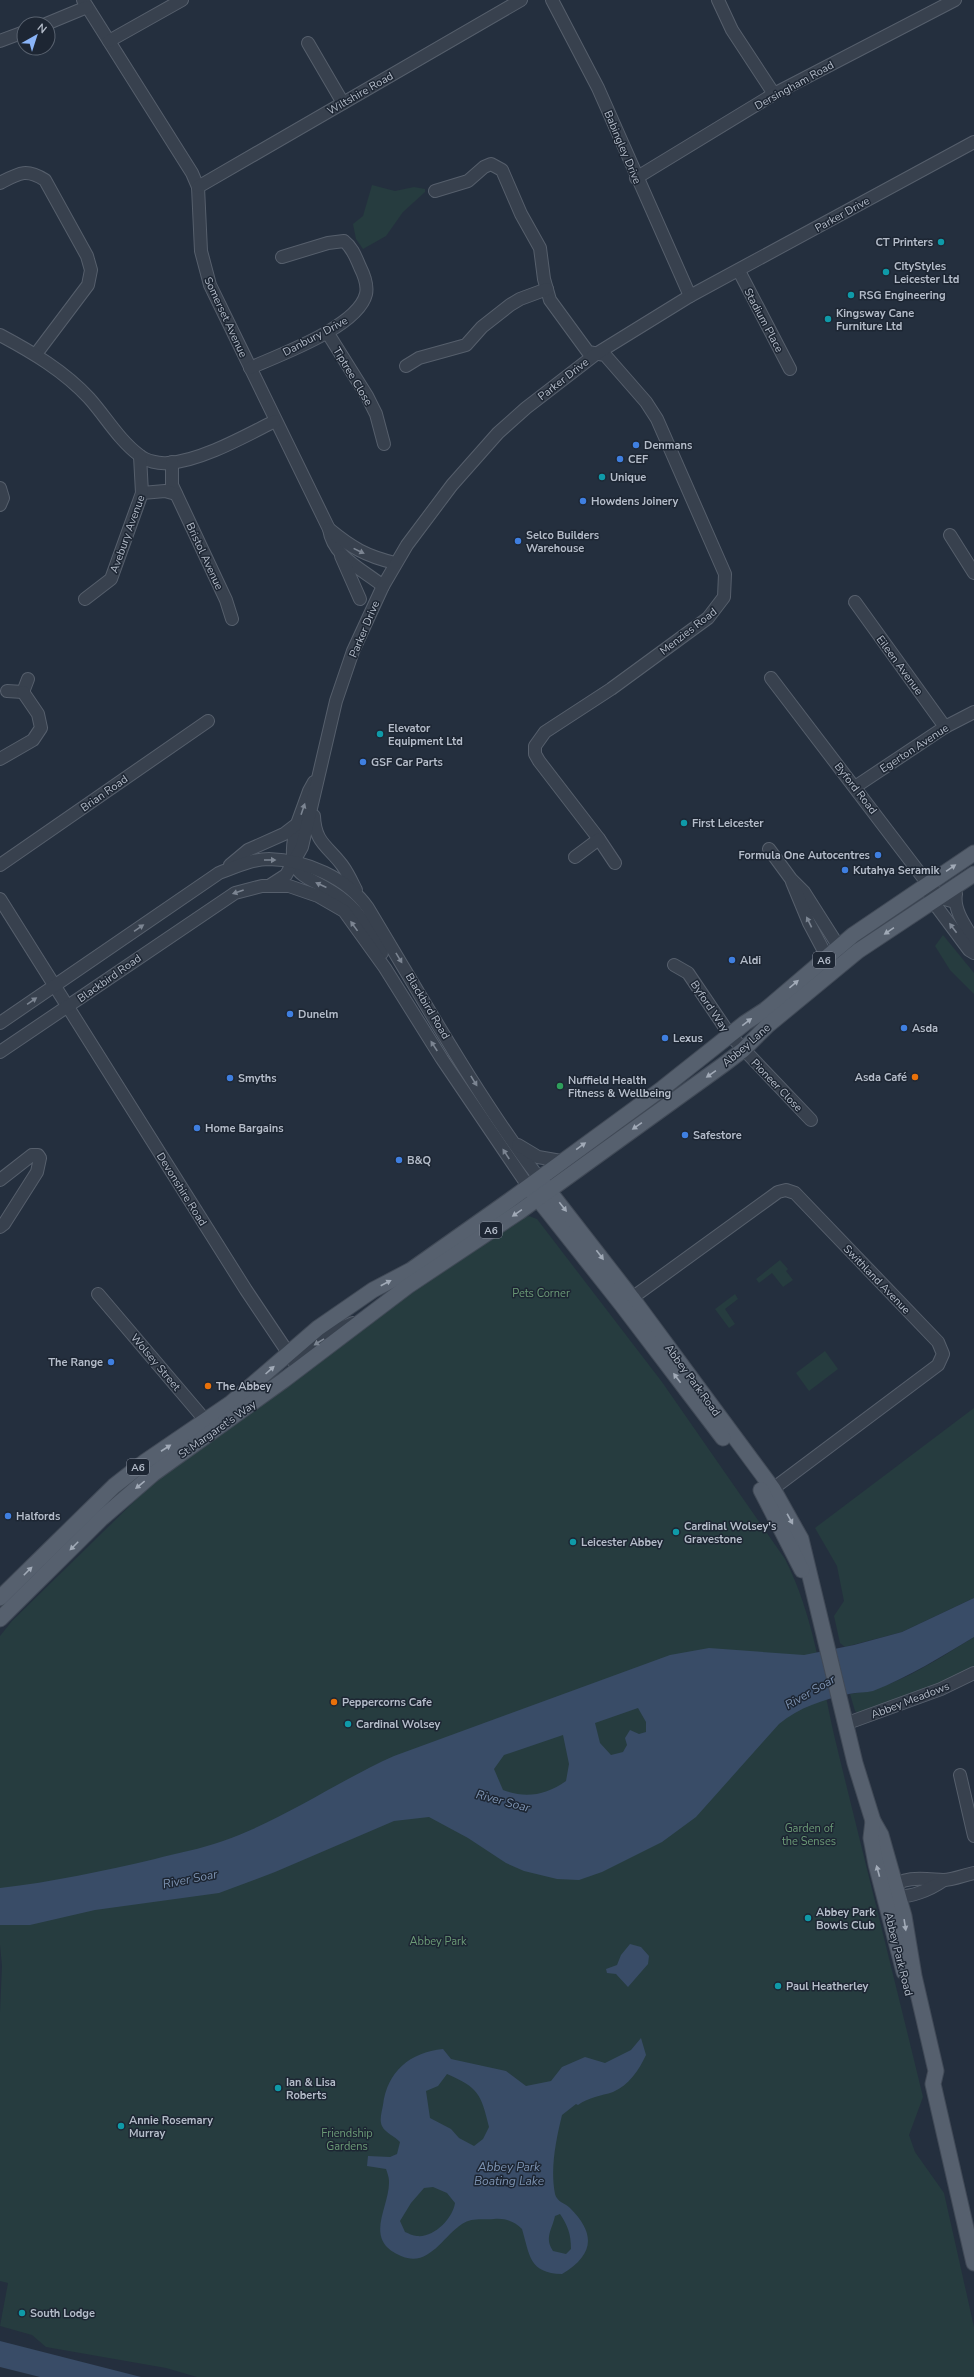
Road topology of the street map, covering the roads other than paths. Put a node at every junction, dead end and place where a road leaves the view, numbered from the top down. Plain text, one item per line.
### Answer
1 (182, 0) edge
2 (521, 0) edge
3 (552, 0) edge
4 (718, 0) edge
5 (955, 0) edge
6 (85, 4) edge
7 (56, 19) edge
8 (16, 35) edge
9 (0, 41) edge
10 (109, 41) junction
11 (308, 43) dead end
12 (774, 94) junction
13 (343, 103) junction
14 (974, 142) edge
15 (636, 178) junction
16 (0, 183) edge
17 (198, 186) junction
18 (435, 191) dead end
19 (282, 257) dead end
20 (738, 271) junction
21 (547, 290) junction
22 (690, 296) junction
23 (327, 332) junction
24 (0, 335) edge
25 (36, 354) junction
26 (596, 354) junction
27 (406, 366) dead end
28 (250, 368) junction
29 (790, 368) dead end
30 (275, 421) junction
31 (384, 444) dead end
32 (140, 456) junction
33 (172, 462) junction
34 (0, 488) edge
35 (142, 493) junction
36 (176, 494) junction
37 (0, 505) edge
38 (329, 529) junction
39 (950, 535) dead end
40 (341, 554) junction
41 (395, 563) junction
42 (974, 573) edge
43 (383, 586) junction
44 (85, 599) dead end
45 (360, 599) dead end
46 (855, 602) dead end
47 (232, 619) dead end
48 (771, 678) dead end
49 (28, 679) dead end
50 (7, 691) dead end
51 (23, 692) junction
52 (974, 712) edge
53 (208, 721) dead end
54 (945, 728) junction
55 (0, 759) edge
56 (320, 772) junction
57 (855, 787) junction
58 (314, 805) junction
59 (297, 824) junction
60 (599, 839) junction
61 (769, 849) dead end
62 (974, 853) edge
63 (575, 857) dead end
64 (294, 863) junction
65 (615, 863) dead end
66 (0, 865) edge
67 (219, 873) junction
68 (974, 874) edge
69 (269, 886) junction
70 (360, 896) junction
71 (938, 896) junction
72 (0, 898) edge
73 (974, 940) edge
74 (858, 951) junction
75 (834, 953) junction
76 (974, 953) edge
77 (674, 965) dead end
78 (384, 968) junction
79 (827, 979) junction
80 (55, 985) junction
81 (69, 1007) junction
82 (432, 1013) junction
83 (418, 1021) junction
84 (0, 1023) edge
85 (730, 1035) junction
86 (743, 1050) junction
87 (0, 1052) edge
88 (810, 1120) dead end
89 (515, 1144) junction
90 (562, 1160) junction
91 (0, 1180) edge
92 (533, 1182) junction
93 (543, 1194) junction
94 (0, 1227) edge
95 (98, 1294) dead end
96 (627, 1302) junction
97 (368, 1317) junction
98 (289, 1352) junction
99 (299, 1369) junction
100 (210, 1426) junction
101 (769, 1492) junction
102 (0, 1598) edge
103 (0, 1619) edge
104 (974, 1674) edge
105 (845, 1724) junction
106 (960, 1775) dead end
107 (873, 1821) junction
108 (974, 1836) edge
109 (974, 1873) edge
110 (897, 1890) junction
111 (884, 1893) junction
112 (934, 2084) junction
113 (974, 2262) edge

1 - 10 street
2 - 13 street, Wiltshire Road
3 - 15 street, Babingley Drive
4 - 12 street
5 - 12 street, Dersingham Road
6 - 7 street
6 - 10 street, Somerset Avenue
8 - 9 street
10 - 17 street, Somerset Avenue
11 - 13 street
12 - 15 street, Dersingham Road
13 - 17 street, Wiltshire Road
14 - 20 street, Parker Drive
15 - 22 street, Babingley Drive
16 - 25 street
17 - 28 street, Somerset Avenue
18 - 21 street, Menzies Road
19 - 23 street, Danbury Drive
20 - 22 street, Parker Drive
20 - 29 street, Stadium Place
21 - 26 street, Menzies Road
21 - 27 street
22 - 26 street, Parker Drive
23 - 28 street, Danbury Drive
23 - 31 street, Tiptree Close
24 - 25 street
25 - 32 street
26 - 41 street, Parker Drive
26 - 60 street, Menzies Road
28 - 30 street, Somerset Avenue
30 - 33 street
30 - 38 street, Somerset Avenue
32 - 33 street
32 - 35 street, Avebury Avenue
33 - 36 street, Bristol Avenue
34 - 37 street
35 - 36 street
35 - 44 street, Avebury Avenue
36 - 47 street, Bristol Avenue
38 - 40 street, Somerset Avenue
38 -> 41 street, Somerset Avenue
39 - 42 street
40 - 43 street, Somerset Avenue
40 - 45 street, Somerset Avenue
41 - 43 street, Parker Drive
43 - 56 street, Parker Drive
46 - 54 street, Eileen Avenue
48 - 57 street, Byford Road
49 - 51 street
50 - 51 street
51 - 55 street
52 - 54 street, Egerton Avenue
53 - 66 street, Brian Road
54 - 57 street, Egerton Avenue
56 - 58 street, Parker Drive
59 -> 56 street, Parker Drive
57 - 71 street, Byford Road
58 - 64 street, Parker Drive
58 - 70 street, Parker Drive
59 - 64 street, Parker Drive
59 - 67 street
60 - 63 street
60 - 65 street, Menzies Road
61 - 75 street
71 -> 62 main road, Abbey Lane / A6
67 -> 64 street, Blackbird Road
64 - 69 street, Parker Drive
64 - 70 street, Blackbird Road
78 -> 64 street, Blackbird Road
80 -> 67 street, Blackbird Road
68 - 71 main road, Abbey Lane / A6
78 -> 69 street, Blackbird Road
69 -> 81 street, Blackbird Road
70 -> 82 street, Blackbird Road
71 - 73 street
71 -> 74 main road, Abbey Lane / A6
71 - 75 main road, Abbey Lane / A6
76 -> 71 street
72 - 80 street
74 - 75 street
74 - 79 main road, Abbey Lane / A6
75 - 79 street
85 -> 75 main road, Abbey Lane / A6
77 - 85 street, Byford Way
78 - 83 street, Blackbird Road
79 - 86 main road, Abbey Lane / A6
80 - 81 street, Blackbird Road
84 -> 80 street, Blackbird Road
81 - 87 street, Blackbird Road
81 - 98 street, Devonshire Road
82 - 83 street
82 -> 89 street, Blackbird Road
92 -> 83 street, Blackbird Road
85 - 86 street, Byford Way
90 -> 85 main road, Abbey Lane / A6
86 - 88 street, Pioneer Close
86 -> 93 main road, Abbey Lane / A6
89 - 90 street
89 - 92 street, Blackbird Road
90 - 92 main road, Abbey Lane / A6
91 - 94 street
92 - 93 main road, Abbey Park Road
98 -> 92 main road, St Margaret's Way / A6
93 - 96 main road, Abbey Park Road
93 -> 97 main road, St Margaret's Way / A6
95 - 100 street, Wolsey Street
96 - 101 main road, Abbey Park Road
96 - 101 street, Swithland Avenue
97 -> 98 street
97 - 99 main road, St Margaret's Way / A6
98 - 99 street, Devonshire Road
100 -> 98 main road, St Margaret's Way / A6
99 - 100 main road, St Margaret's Way / A6
102 -> 100 main road, St Margaret's Way / A6
100 -> 103 main road, St Margaret's Way / A6
101 - 105 main road, Abbey Park Road
104 - 105 street, Abbey Meadows
105 - 107 main road, Abbey Park Road
106 - 108 street
107 - 110 main road, Abbey Park Road
111 -> 107 main road, Abbey Park Road
109 - 110 street
110 - 111 street
110 -> 112 main road, Abbey Park Road
111 - 112 main road, Abbey Park Road
112 - 113 main road, Abbey Park Road

